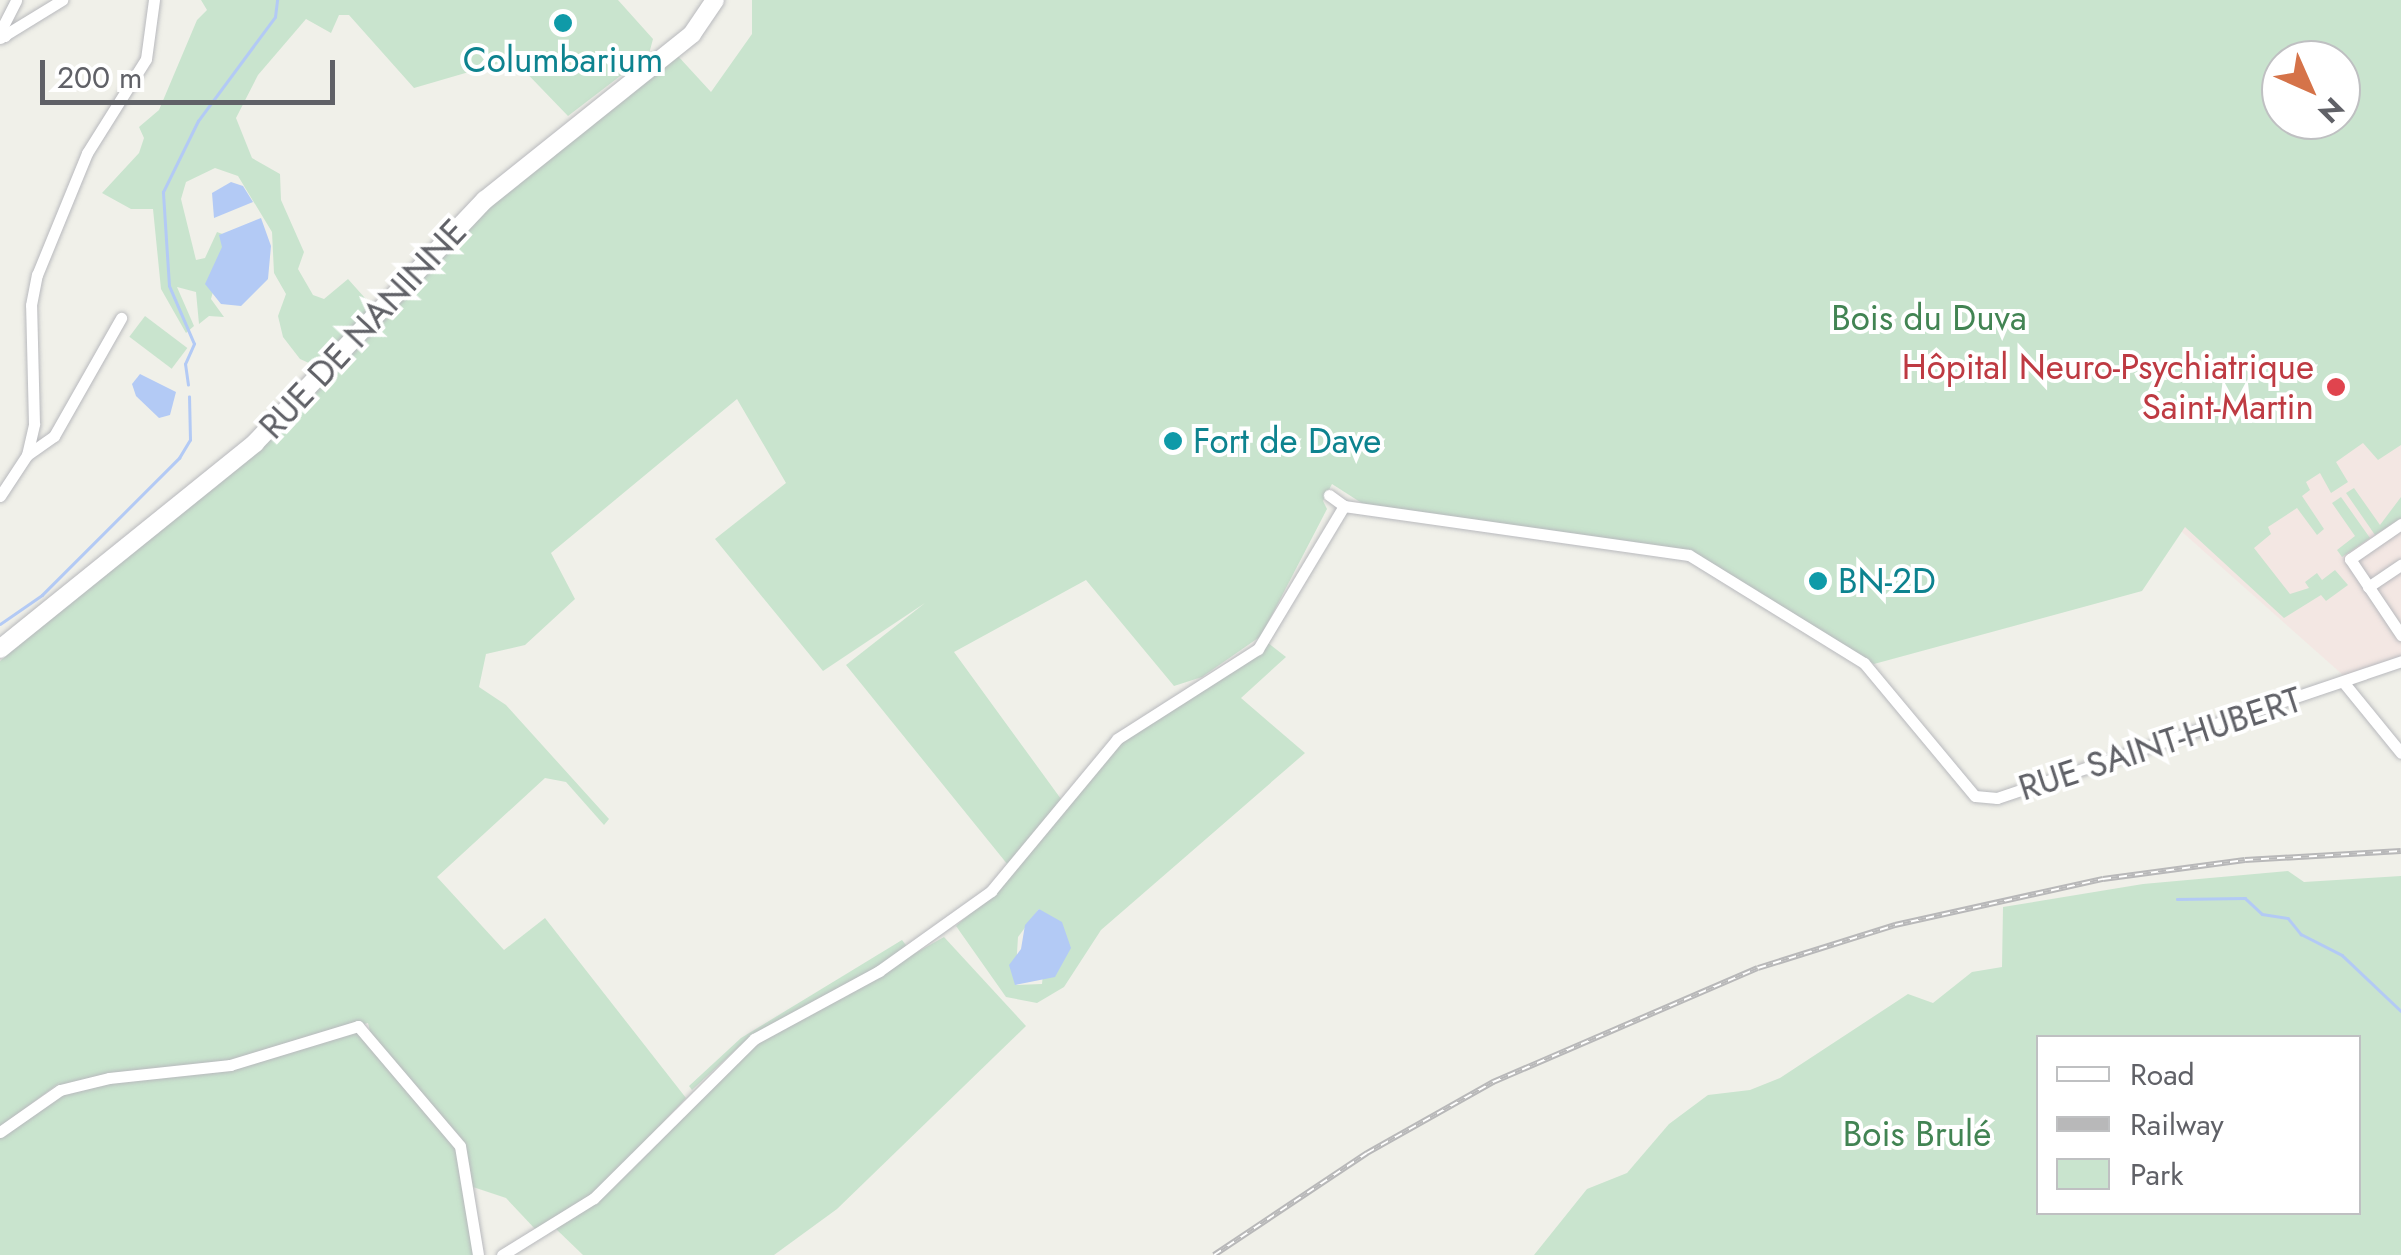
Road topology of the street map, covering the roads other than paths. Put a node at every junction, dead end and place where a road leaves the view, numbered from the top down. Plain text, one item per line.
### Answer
1 (16, 0) edge
2 (62, 0) edge
3 (154, 0) edge
4 (716, 0) edge
5 (2, 37) edge
6 (121, 318) dead end
7 (27, 455) junction
8 (1329, 495) dead end
9 (0, 496) edge
10 (1344, 506) junction
11 (2401, 524) edge
12 (2401, 564) edge
13 (2368, 586) junction
14 (2401, 634) edge
15 (2, 644) edge
16 (2401, 661) edge
17 (2344, 683) junction
18 (2401, 753) edge
19 (0, 1132) edge
20 (478, 1255) edge
21 (502, 1255) edge

1 - 5 street
2 - 5 street
3 - 7 street
4 - 15 street, RUE DE NANINNE
6 - 7 street
7 - 9 street
8 - 10 street
10 - 17 street, RUE SAINT-HUBERT
10 - 21 street
11 - 13 street
12 - 13 street
13 - 14 street
16 - 17 street, RUE SAINT-HUBERT
17 - 18 street, RUE SAINT-HUBERT
19 - 20 street

